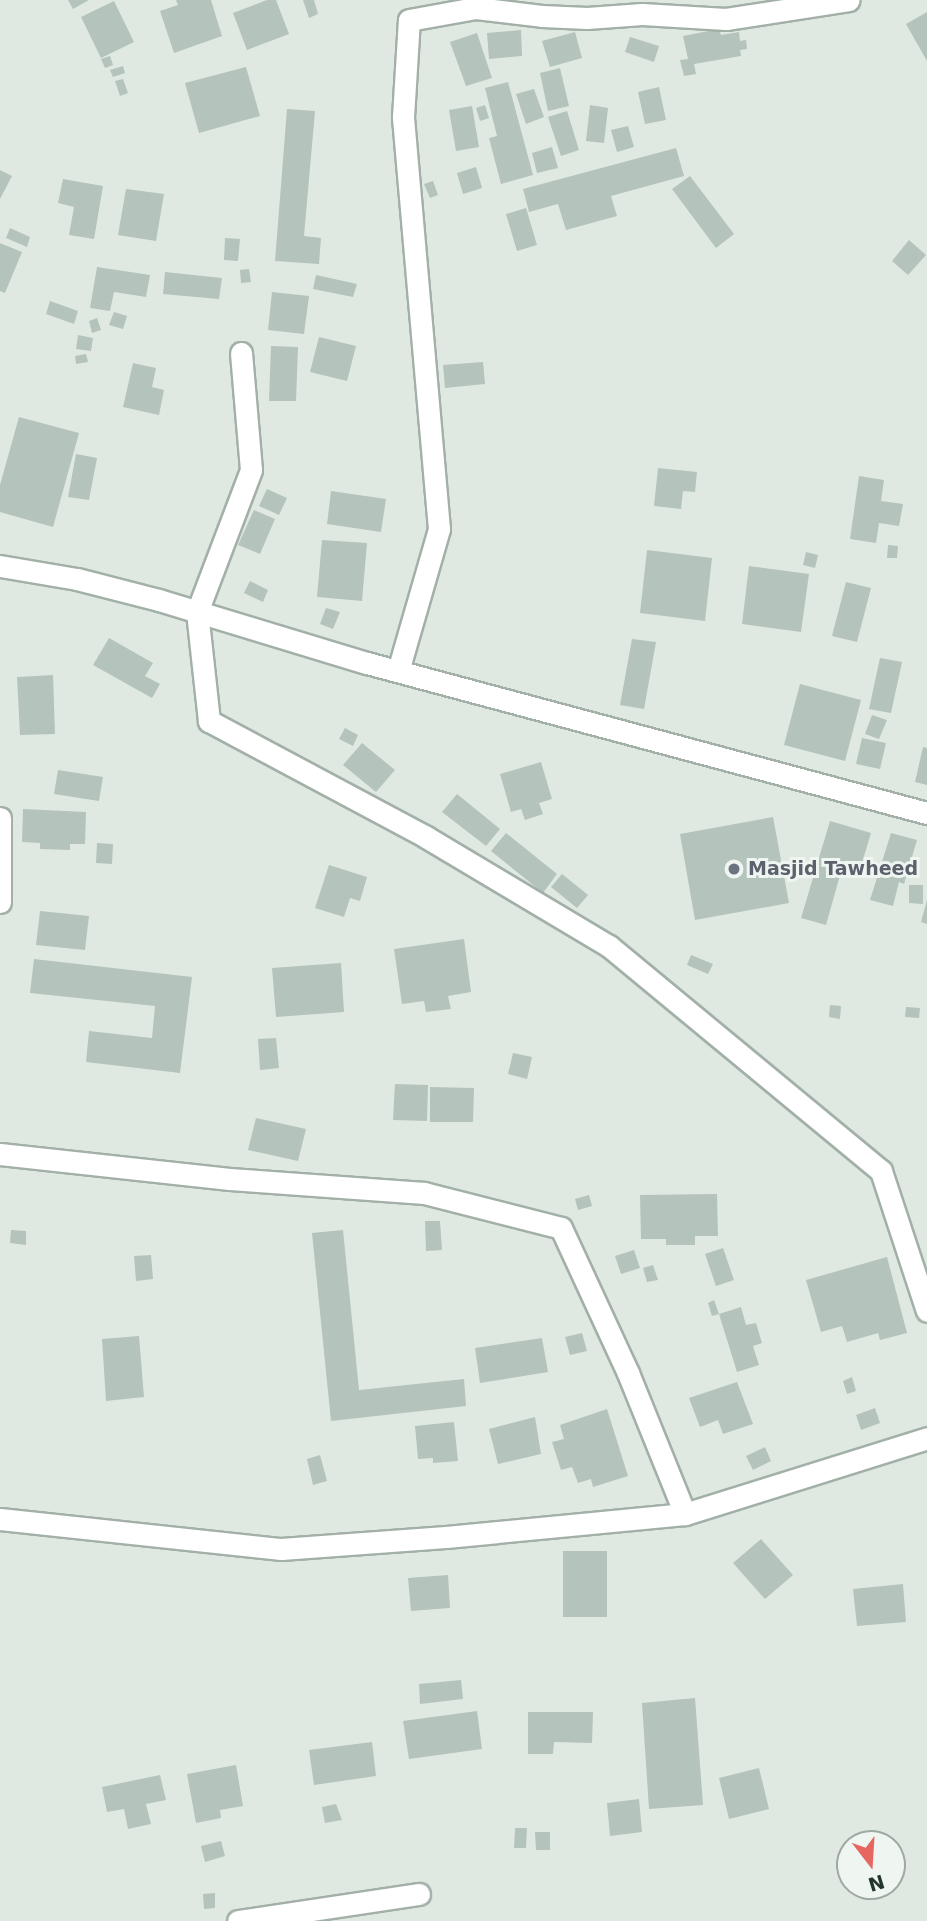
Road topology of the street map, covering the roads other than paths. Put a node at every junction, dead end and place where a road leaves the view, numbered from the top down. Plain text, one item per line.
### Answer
1 (849, 0) edge
2 (241, 353) dead end
3 (0, 566) edge
4 (197, 612) junction
5 (398, 671) junction
6 (927, 813) edge
7 (0, 818) edge
8 (0, 902) edge
9 (0, 1154) edge
10 (927, 1311) edge
11 (927, 1438) edge
12 (685, 1514) junction
13 (0, 1519) edge
14 (419, 1894) dead end
15 (237, 1921) edge

1 - 5 street
2 - 4 street
3 - 4 street
4 - 5 street
4 - 10 street
5 - 6 street
7 - 8 street
9 - 12 street
11 - 12 street
12 - 13 street
14 - 15 street

